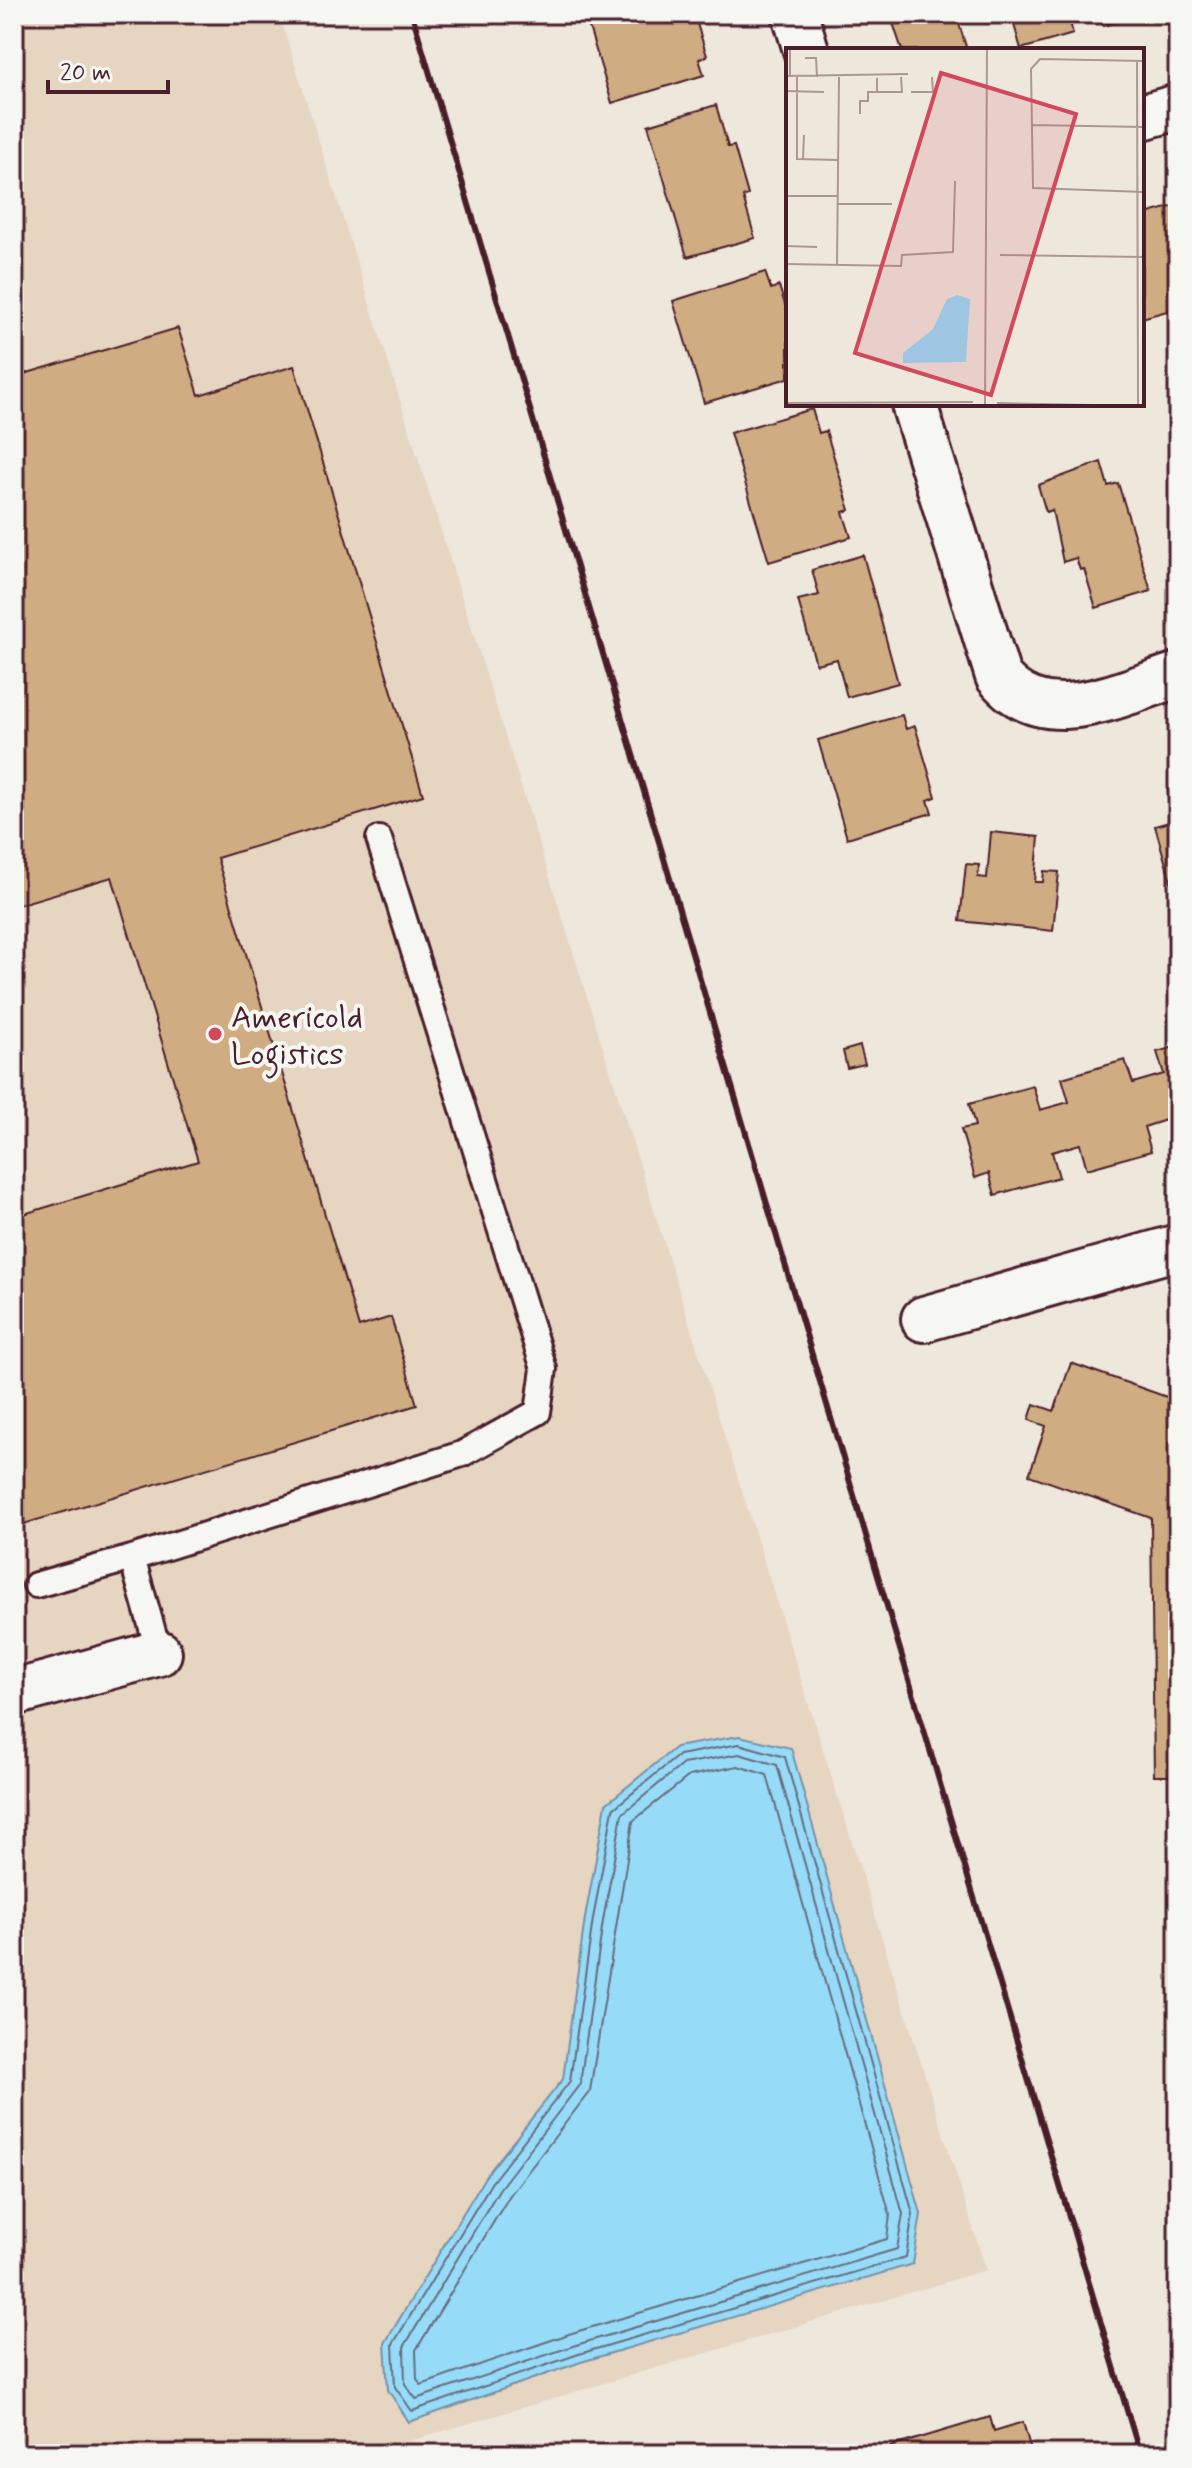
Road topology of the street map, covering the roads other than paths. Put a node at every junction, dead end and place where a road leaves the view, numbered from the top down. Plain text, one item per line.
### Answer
1 (795, 14) edge
2 (805, 48) edge
3 (1178, 107) edge
4 (1144, 116) edge
5 (915, 406) edge
6 (1178, 675) edge
7 (379, 839) dead end
8 (1178, 1247) edge
9 (924, 1319) dead end
10 (132, 1558) junction
11 (36, 1585) dead end
12 (159, 1653) joint
13 (14, 1693) edge

1 - 2 street
3 - 4 street
5 - 6 street
7 - 10 lane
8 - 9 street
10 - 11 lane
10 - 12 lane
12 - 13 street

